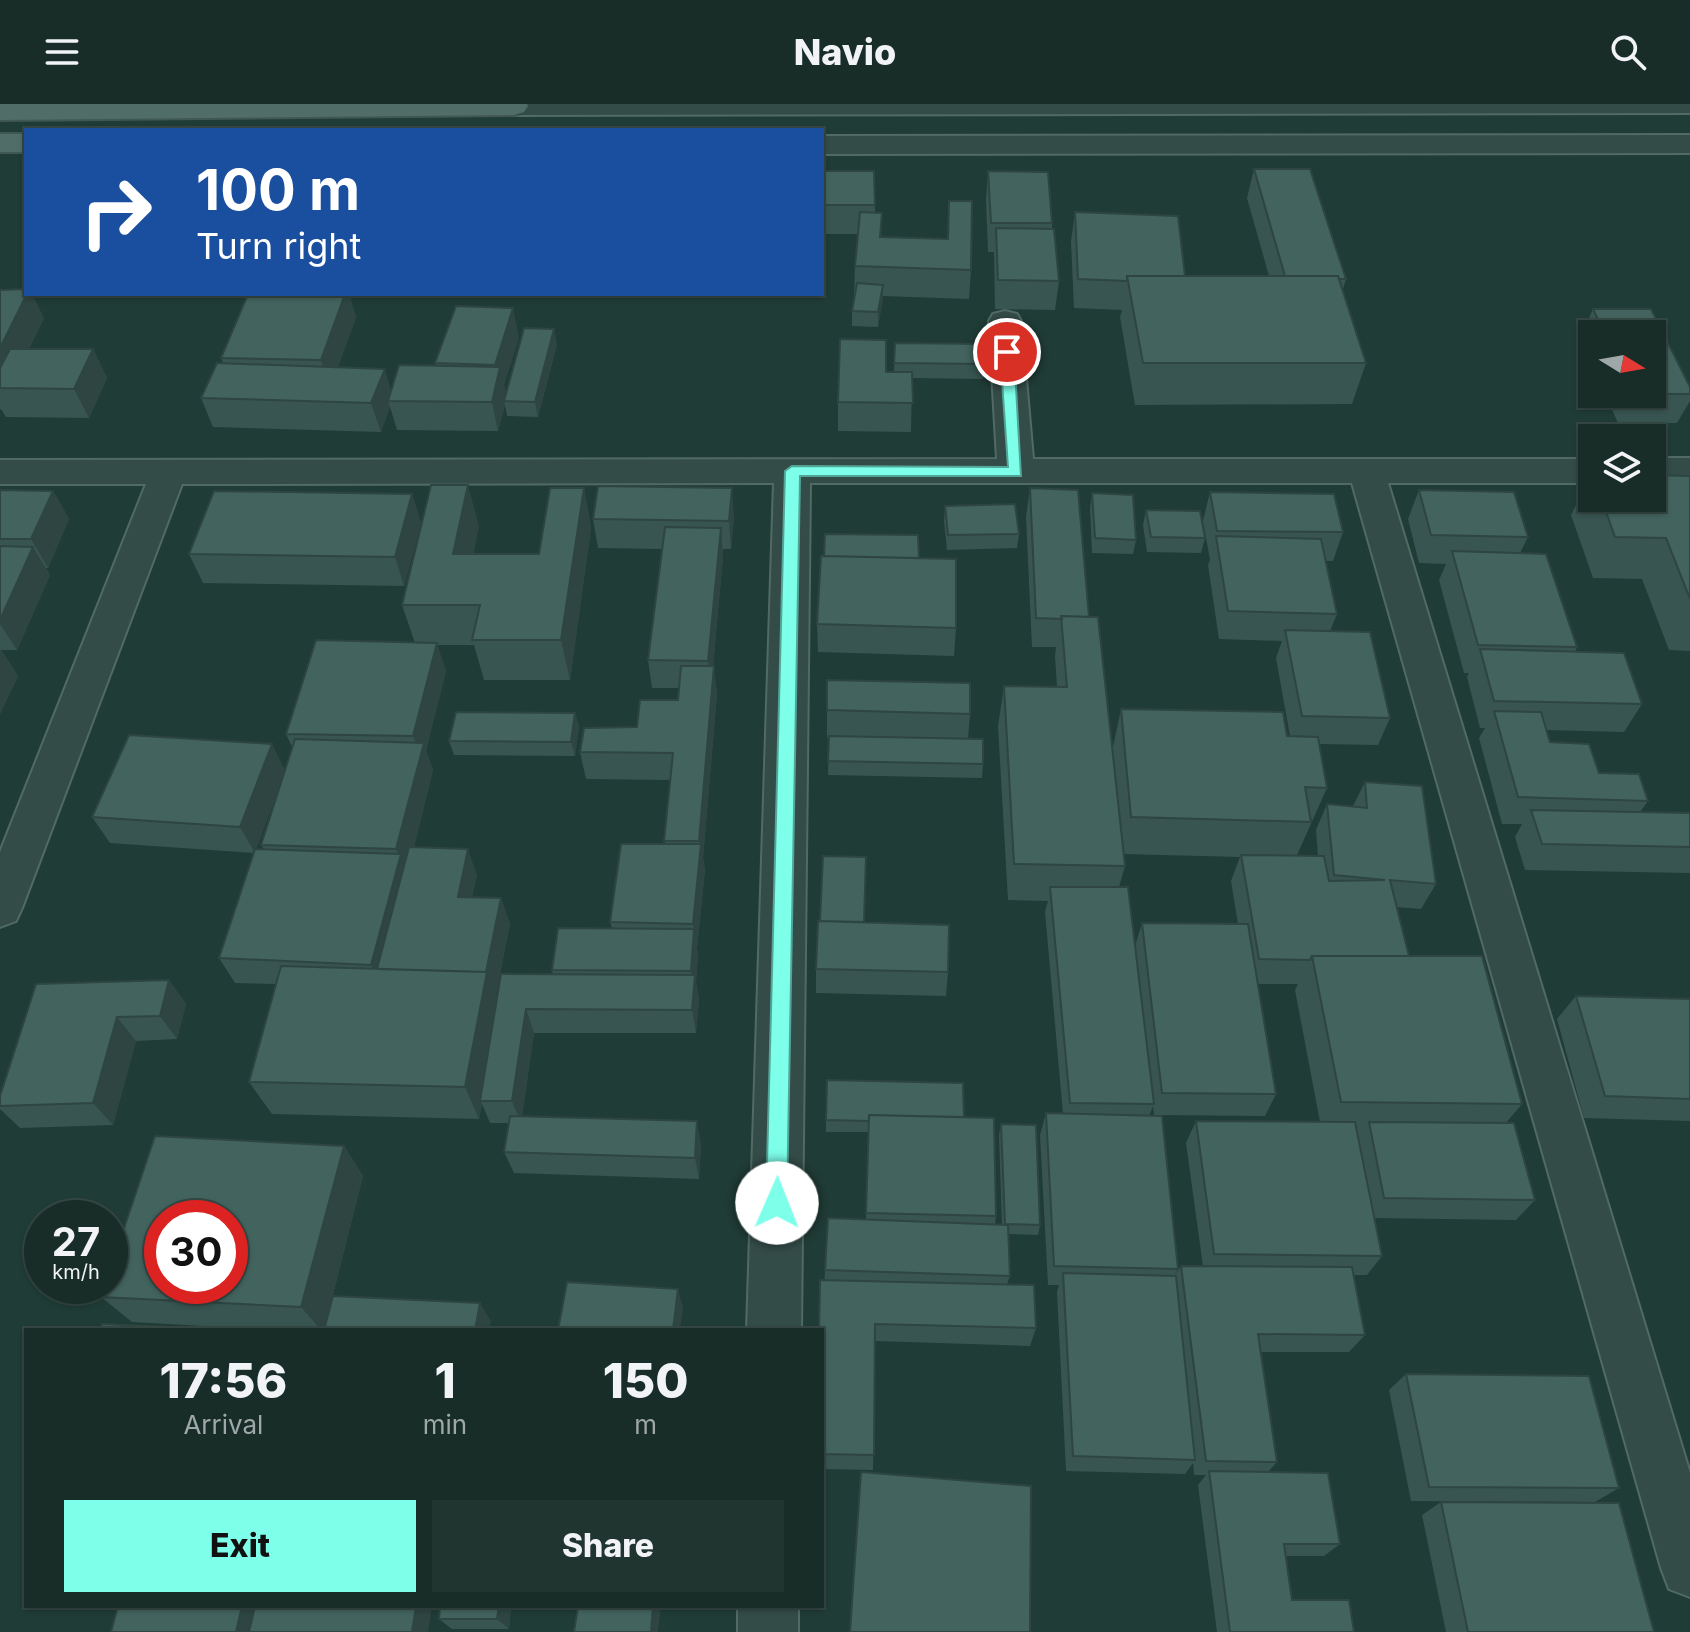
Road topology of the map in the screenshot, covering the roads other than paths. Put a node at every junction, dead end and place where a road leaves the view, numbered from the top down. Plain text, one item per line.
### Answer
1 (1690, 104) edge
2 (958, 105) edge
3 (1457, 105) edge
4 (0, 111) edge
5 (512, 113) edge
6 (409, 114) edge
7 (0, 143) edge
8 (24, 143) edge
9 (1690, 144) edge
10 (824, 145) edge
11 (1005, 321) dead end
12 (1666, 470) edge
13 (1690, 470) edge
14 (792, 471) junction
15 (1366, 471) junction
16 (1578, 471) edge
17 (0, 472) edge
18 (169, 472) junction
19 (1016, 472) junction
20 (0, 908) edge
21 (774, 1328) edge
22 (1690, 1568) edge
23 (768, 1608) edge
24 (768, 1632) edge

1 - 3 street
2 - 3 street
2 - 5 street
4 - 6 main road
5 - 6 main road
7 - 8 main road
9 - 10 street
11 - 19 street
12 - 13 street
14 - 18 street
14 - 19 street
14 - 21 street
15 - 16 street
15 - 19 street
15 - 22 street
17 - 18 street
18 - 20 street
23 - 24 street

